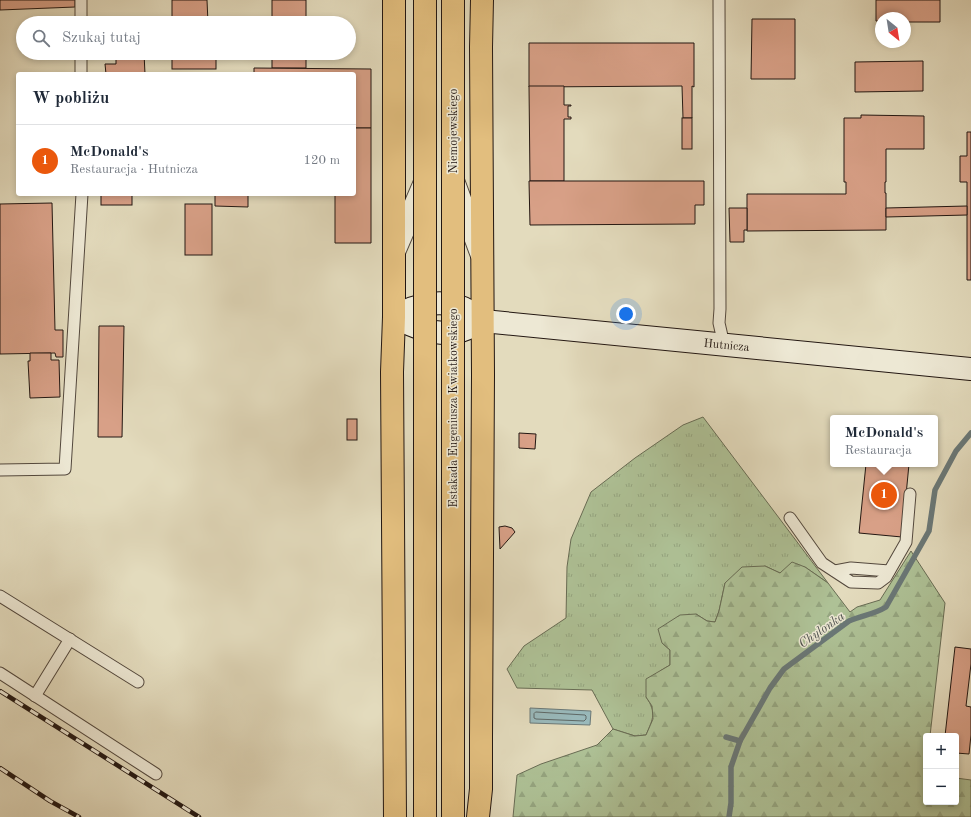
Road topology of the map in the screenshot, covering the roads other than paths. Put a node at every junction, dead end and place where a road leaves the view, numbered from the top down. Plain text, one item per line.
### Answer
1 (81, 0) edge
2 (394, 0) edge
3 (425, 0) edge
4 (453, 0) edge
5 (482, 0) edge
6 (720, 0) edge
7 (81, 16) edge
8 (81, 60) edge
9 (81, 72) edge
10 (82, 196) edge
11 (394, 255) junction
12 (482, 256) junction
13 (394, 317) junction
14 (483, 321) junction
15 (724, 345) junction
16 (971, 369) edge
17 (0, 470) edge
18 (910, 494) dead end
19 (790, 518) dead end
20 (0, 596) edge
21 (70, 639) junction
22 (0, 672) edge
23 (138, 682) dead end
24 (35, 696) junction
25 (156, 774) dead end
26 (395, 817) edge
27 (425, 817) edge
28 (453, 817) edge
29 (478, 817) edge

1 - 7 lane
2 - 11 highway
3 - 11 street
3 - 27 highway, bridge
4 - 12 street, Niemojewskiego
4 - 28 highway, Estakada Eugeniusza Kwiatkowskiego, bridge
5 - 12 highway
6 - 15 lane
8 - 9 lane
10 - 17 lane
11 - 13 highway
12 - 14 highway
13 - 14 main road, Hutnicza
13 - 14 main road, Hutnicza
13 - 26 highway
14 - 15 main road, Hutnicza
14 - 29 highway
15 - 16 main road, Hutnicza
18 - 19 lane
20 - 21 lane
21 - 23 lane
21 - 24 lane
22 - 24 lane
24 - 25 lane

